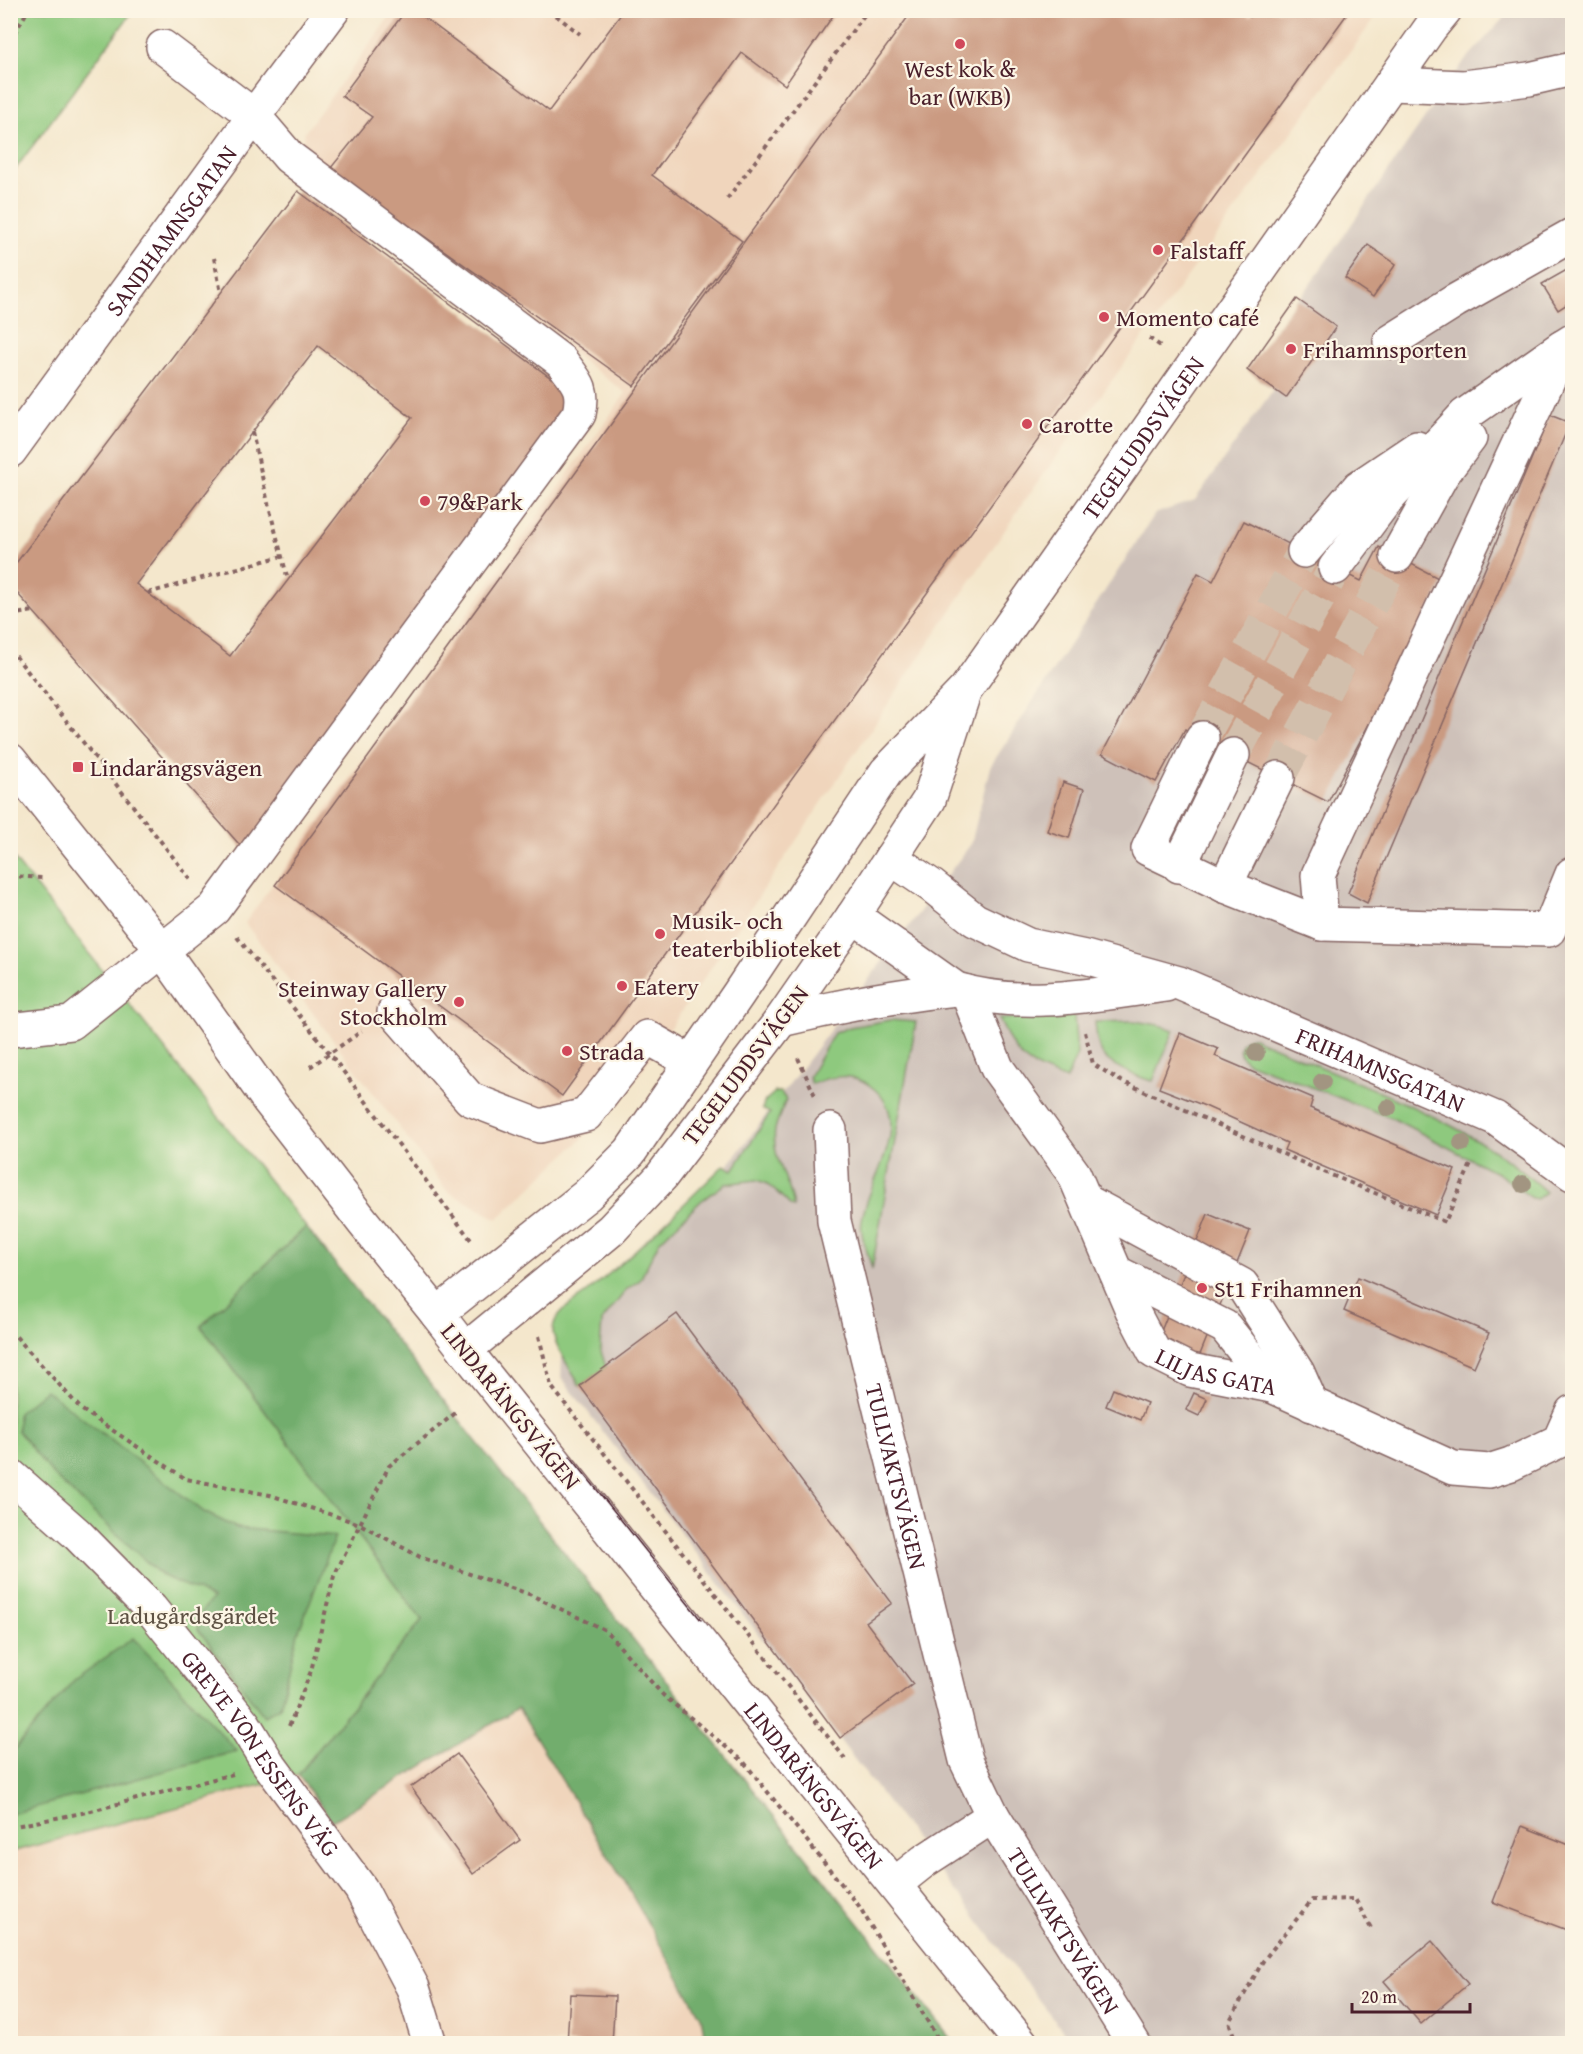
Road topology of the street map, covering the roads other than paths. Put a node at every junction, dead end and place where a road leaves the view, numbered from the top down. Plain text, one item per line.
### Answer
1 (333, 10) edge
2 (1445, 10) edge
3 (163, 47) dead end
4 (1572, 69) edge
5 (1391, 84) junction
6 (254, 116) junction
7 (1572, 235) edge
8 (1390, 342) dead end
9 (1568, 343) edge
10 (1465, 415) junction
11 (10, 452) edge
12 (1304, 551) tunnel mouth
13 (1397, 556) tunnel mouth
14 (1335, 568) tunnel mouth
15 (965, 690) junction
16 (1202, 738) tunnel mouth
17 (1233, 755) tunnel mouth
18 (10, 759) edge
19 (1278, 778) tunnel mouth
20 (849, 827) junction
21 (891, 858) junction
22 (1179, 866) junction
23 (1572, 874) edge
24 (812, 884) junction
25 (1225, 886) junction
26 (853, 916) junction
27 (1322, 924) junction
28 (162, 950) junction
29 (1179, 983) junction
30 (962, 990) junction
31 (381, 1020) road end
32 (781, 1020) junction
33 (10, 1030) edge
34 (691, 1062) junction
35 (830, 1130) road end
36 (1572, 1174) edge
37 (1086, 1201) junction
38 (1116, 1272) junction
39 (437, 1314) junction
40 (465, 1350) junction
41 (1272, 1386) junction
42 (1312, 1404) junction
43 (1572, 1412) edge
44 (10, 1476) edge
45 (993, 1816) junction
46 (896, 1884) junction
47 (430, 2043) edge
48 (1022, 2043) edge
49 (1134, 2043) edge

1 - 6 street, SANDHAMNSGATAN
2 - 5 street, TEGELUDDSVÄGEN
3 - 6 street
4 - 5 street
5 - 15 street, TEGELUDDSVÄGEN
6 - 11 street, SANDHAMNSGATAN
6 - 28 street
7 - 8 street
9 - 10 street
9 - 13 street
9 - 27 street
10 - 12 street
10 - 14 street
15 - 20 street, TEGELUDDSVÄGEN
15 - 21 street, TEGELUDDSVÄGEN
16 - 22 street
17 - 22 street
18 - 28 street, LINDARÄNGSVÄGEN
19 - 25 street
20 - 21 street, FRIHAMNSGATAN
20 - 24 street, TEGELUDDSVÄGEN
21 - 26 street, TEGELUDDSVÄGEN
21 - 29 street, FRIHAMNSGATAN
22 - 25 street
23 - 27 street
24 - 26 street
24 - 34 street, TEGELUDDSVÄGEN
25 - 27 street
26 - 30 street
26 - 32 street, TEGELUDDSVÄGEN
28 - 33 street
28 - 39 street, LINDARÄNGSVÄGEN
29 - 30 street
29 - 36 street, FRIHAMNSGATAN
30 - 32 street
30 - 37 street, LILJAS GATA
31 - 34 street
32 - 40 street, TEGELUDDSVÄGEN
34 - 39 street, TEGELUDDSVÄGEN
35 - 45 street, TULLVAKTSVÄGEN
37 - 38 street, LILJAS GATA
37 - 42 street
38 - 41 street
38 - 41 street, LILJAS GATA
39 - 40 street, LINDARÄNGSVÄGEN
40 - 46 street, LINDARÄNGSVÄGEN
41 - 42 street, LILJAS GATA
42 - 43 street, LILJAS GATA
44 - 47 street, GREVE VON ESSENS VÄG
45 - 46 street
45 - 49 street, TULLVAKTSVÄGEN
46 - 48 street, LINDARÄNGSVÄGEN

